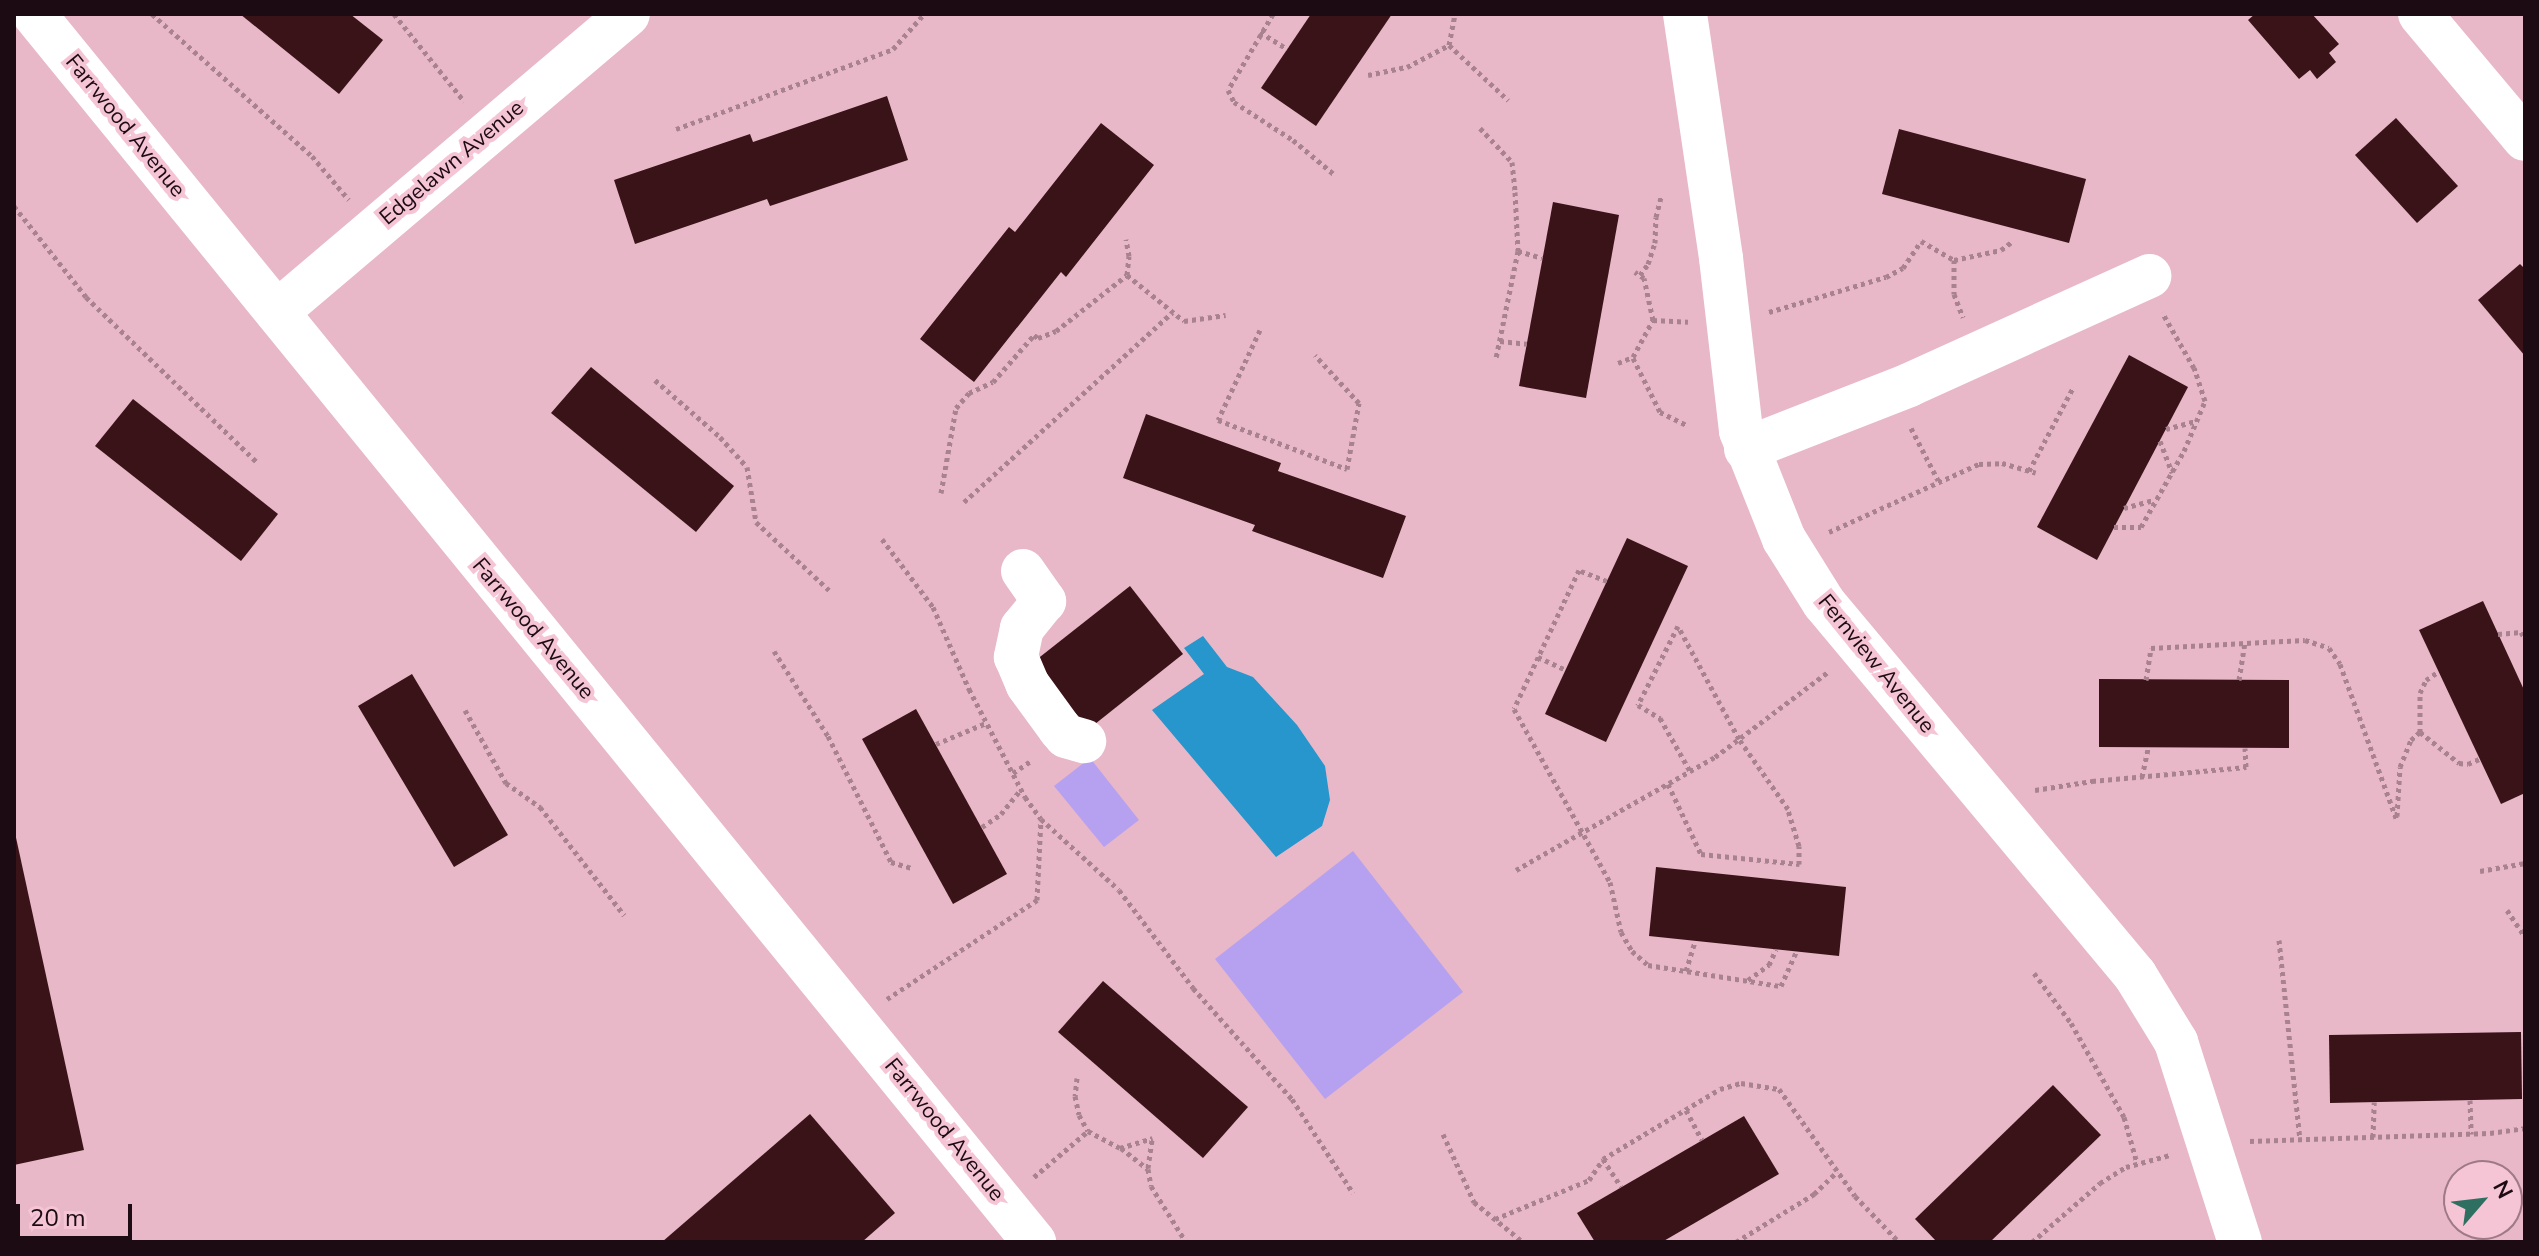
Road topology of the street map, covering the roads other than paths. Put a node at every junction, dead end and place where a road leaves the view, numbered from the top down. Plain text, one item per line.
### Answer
1 (34, 14) edge
2 (628, 14) edge
3 (1685, 14) edge
4 (2420, 14) edge
5 (2525, 139) edge
6 (2146, 277) road end
7 (277, 312) junction
8 (1746, 449) junction
9 (1023, 571) dead end
10 (1084, 741) dead end
11 (1034, 1242) edge
12 (2240, 1242) edge

1 - 7 street, Farrwood Avenue
2 - 7 street, Edgelawn Avenue
3 - 8 street, Fernview Avenue
4 - 5 street
6 - 8 street
7 - 11 street, Farrwood Avenue
8 - 12 street, Fernview Avenue
9 - 10 street

